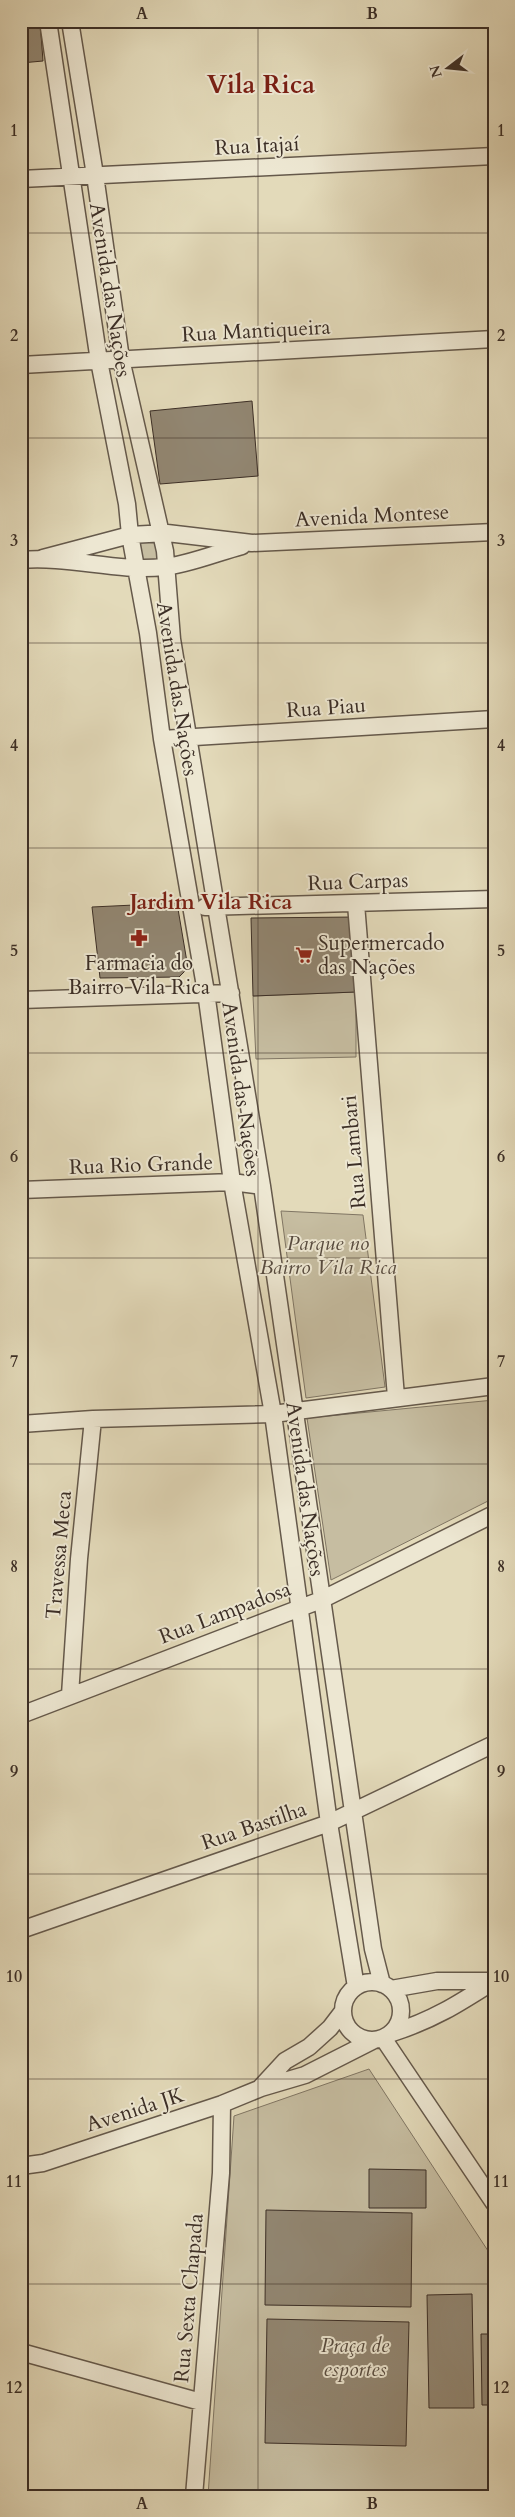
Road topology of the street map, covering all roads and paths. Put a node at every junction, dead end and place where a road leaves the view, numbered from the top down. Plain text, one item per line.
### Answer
1 (48, 21) edge
2 (70, 21) edge
3 (494, 156) edge
4 (95, 175) junction
5 (72, 177) junction
6 (21, 179) edge
7 (494, 339) edge
8 (121, 359) junction
9 (99, 361) junction
10 (21, 365) edge
11 (494, 532) edge
12 (162, 533) junction
13 (130, 535) junction
14 (252, 543) junction
15 (43, 558) junction
16 (21, 560) edge
17 (166, 567) junction
18 (136, 568) junction
19 (494, 718) edge
20 (187, 738) junction
21 (162, 739) junction
22 (494, 900) edge
23 (356, 904) junction
24 (216, 907) junction
25 (193, 908) junction
26 (206, 992) junction
27 (231, 993) junction
28 (21, 1000) edge
29 (232, 1182) junction
30 (262, 1186) junction
31 (21, 1190) edge
32 (494, 1386) edge
33 (396, 1397) junction
34 (294, 1411) junction
35 (274, 1414) junction
36 (93, 1419) junction
37 (21, 1424) edge
38 (494, 1514) edge
39 (321, 1600) junction
40 (301, 1607) junction
41 (70, 1695) junction
42 (21, 1715) edge
43 (494, 1744) edge
44 (353, 1812) junction
45 (329, 1823) junction
46 (21, 1930) edge
47 (493, 1981) edge
48 (386, 1986) junction
49 (356, 1987) junction
50 (343, 2011) junction
51 (383, 2037) junction
52 (261, 2088) junction
53 (222, 2104) junction
54 (21, 2166) edge
55 (494, 2203) edge
56 (21, 2352) edge
57 (201, 2402) junction
58 (194, 2496) edge

1 - 5 street, Avenida das Nações
2 - 4 street, Avenida das Nações
3 - 4 street, Rua Itajaí
4 - 5 street, Rua Itajaí
4 - 8 street, Avenida das Nações
5 - 6 street, Rua Itajaí
5 - 9 street, Avenida das Nações
7 - 8 street, Rua Mantiqueira
8 - 9 street, Rua Mantiqueira
8 - 12 street, Avenida das Nações
9 - 10 street, Rua Mantiqueira
9 - 13 street, Avenida das Nações
11 - 14 street, Avenida Montese
12 - 13 street, Avenida Montese
12 - 14 street, Avenida Montese
12 - 17 street, Avenida das Nações
13 - 15 street, Avenida Montese
13 - 18 street, Avenida das Nações
14 - 17 street, Avenida Montese
15 - 16 street, Avenida Montese
15 - 18 street, Avenida Montese
17 - 18 street, Avenida Montese
17 - 20 street, Avenida das Nações
18 - 21 street, Avenida das Nações
19 - 20 street, Rua Piau
20 - 21 street, Rua Piau
20 - 24 street, Avenida das Nações
21 - 25 street, Avenida das Nações
22 - 23 street, Rua Carpas
23 - 24 street, Rua Carpas
23 - 33 street, Rua Lambari
24 - 25 street, Rua Carpas
24 - 27 street, Avenida das Nações
25 - 26 street, Avenida das Nações
26 - 27 street
26 - 28 street
26 - 29 street, Avenida das Nações
27 - 30 street, Avenida das Nações
29 - 30 street, Rua Rio Grande
29 - 31 street, Rua Rio Grande
29 - 35 street, Avenida das Nações
30 - 34 street, Avenida das Nações
32 - 33 street
33 - 34 street
34 - 35 street
34 - 39 street, Avenida das Nações
35 - 36 street
35 - 40 street, Avenida das Nações
36 - 37 street
36 - 41 street, Travessa Meca
38 - 39 street, Rua Lampadosa
39 - 40 street, Rua Lampadosa
39 - 44 street, Avenida das Nações
40 - 41 street, Rua Lampadosa
40 - 45 street, Avenida das Nações
41 - 42 street, Rua Lampadosa
43 - 44 street, Rua Bastilha
44 - 45 street, Rua Bastilha
44 - 48 street, Avenida das Nações
45 - 46 street, Rua Bastilha
45 - 49 street, Avenida das Nações
47 - 48 street, Avenida JK
47 - 51 street, Avenida JK
48 - 49 street
48 - 51 street
49 - 50 street
50 - 51 street
50 - 52 street, Avenida JK
51 - 52 street, Avenida JK
51 - 55 street
52 - 53 street, Avenida JK
53 - 54 street, Avenida JK
53 - 57 street, Rua Sexta Chapada
56 - 57 street
57 - 58 street, Rua Sexta Chapada

